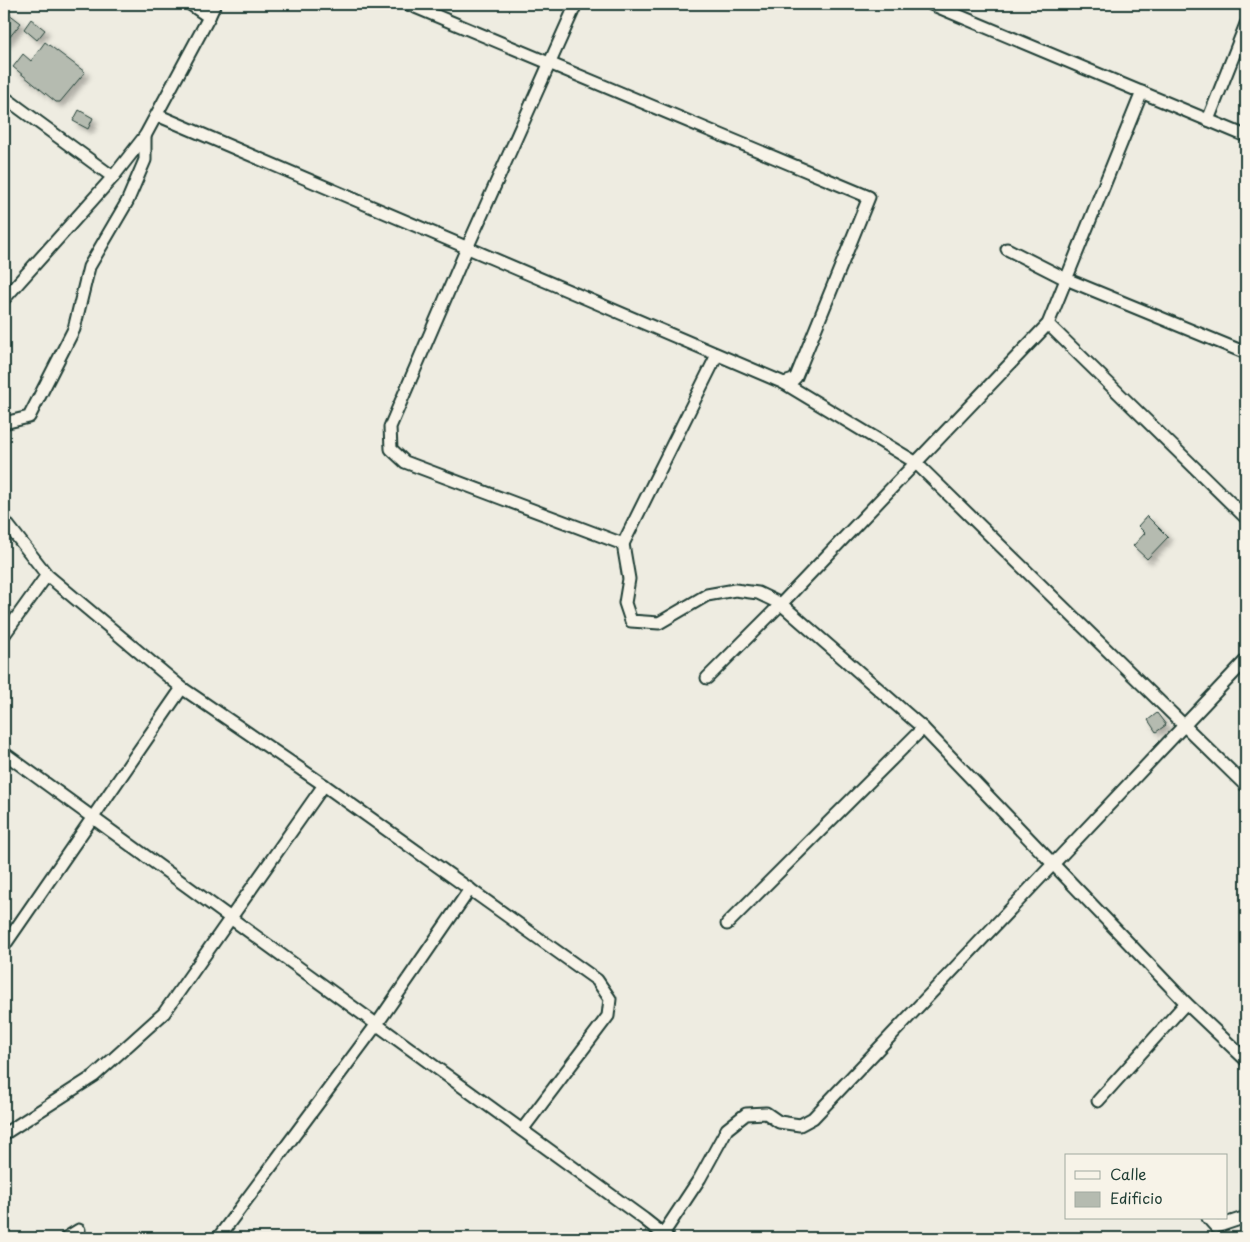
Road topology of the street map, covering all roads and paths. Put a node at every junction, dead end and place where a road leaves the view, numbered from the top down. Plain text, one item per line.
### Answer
1 (190, 4) edge
2 (215, 4) edge
3 (408, 4) edge
4 (576, 4) edge
5 (931, 4) edge
6 (209, 17) junction
7 (1246, 24) edge
8 (549, 64) junction
9 (1142, 92) junction
10 (4, 98) edge
11 (157, 115) junction
12 (1208, 120) junction
13 (146, 136) junction
14 (1246, 136) edge
15 (113, 177) junction
16 (467, 248) junction
17 (1007, 249) dead end
18 (1066, 279) junction
19 (4, 299) edge
20 (1048, 324) junction
21 (1246, 353) edge
22 (717, 355) junction
23 (784, 383) junction
24 (4, 423) edge
25 (915, 462) junction
26 (1246, 518) edge
27 (4, 520) edge
28 (623, 544) junction
29 (47, 575) junction
30 (781, 604) junction
31 (4, 635) edge
32 (1246, 660) edge
33 (706, 678) dead end
34 (182, 688) junction
35 (1185, 726) junction
36 (923, 728) junction
37 (4, 753) edge
38 (324, 786) junction
39 (1246, 786) edge
40 (92, 817) junction
41 (1053, 864) junction
42 (470, 889) junction
43 (231, 918) junction
44 (727, 924) dead end
45 (4, 946) edge
46 (1186, 1003) junction
47 (377, 1024) junction
48 (1246, 1060) edge
49 (1098, 1101) dead end
50 (522, 1130) junction
51 (4, 1134) edge
52 (1246, 1217) edge
53 (1210, 1220) edge
54 (79, 1230) dead end
55 (666, 1236) edge
56 (66, 1238) edge
57 (218, 1238) edge

1 - 6 street
2 - 6 street
3 - 8 street
4 - 8 street
5 - 9 street
6 - 11 street
7 - 12 street
8 - 16 street
8 - 23 street
9 - 12 street
9 - 18 street
10 - 15 street
11 - 13 street
11 - 16 street
12 - 14 street
13 - 15 street
13 - 24 street
15 - 19 street
16 - 22 street
16 - 28 street
17 - 18 street
18 - 20 street
18 - 21 street
20 - 25 street
20 - 26 street
22 - 23 street
22 - 28 street
23 - 25 street
25 - 30 street
25 - 35 street
27 - 29 street
28 - 30 street
29 - 31 street
29 - 34 street
30 - 33 street
30 - 36 street
32 - 35 street
34 - 38 street
34 - 40 street
35 - 39 street
35 - 41 street
36 - 41 street
36 - 44 street
37 - 40 street
38 - 42 street
38 - 43 street
40 - 43 street
40 - 45 street
41 - 46 street
41 - 55 street
42 - 47 street
42 - 50 street
43 - 47 street
43 - 51 street
46 - 48 street
46 - 49 street
47 - 50 street
47 - 57 street
50 - 55 street
52 - 53 street
54 - 56 street

